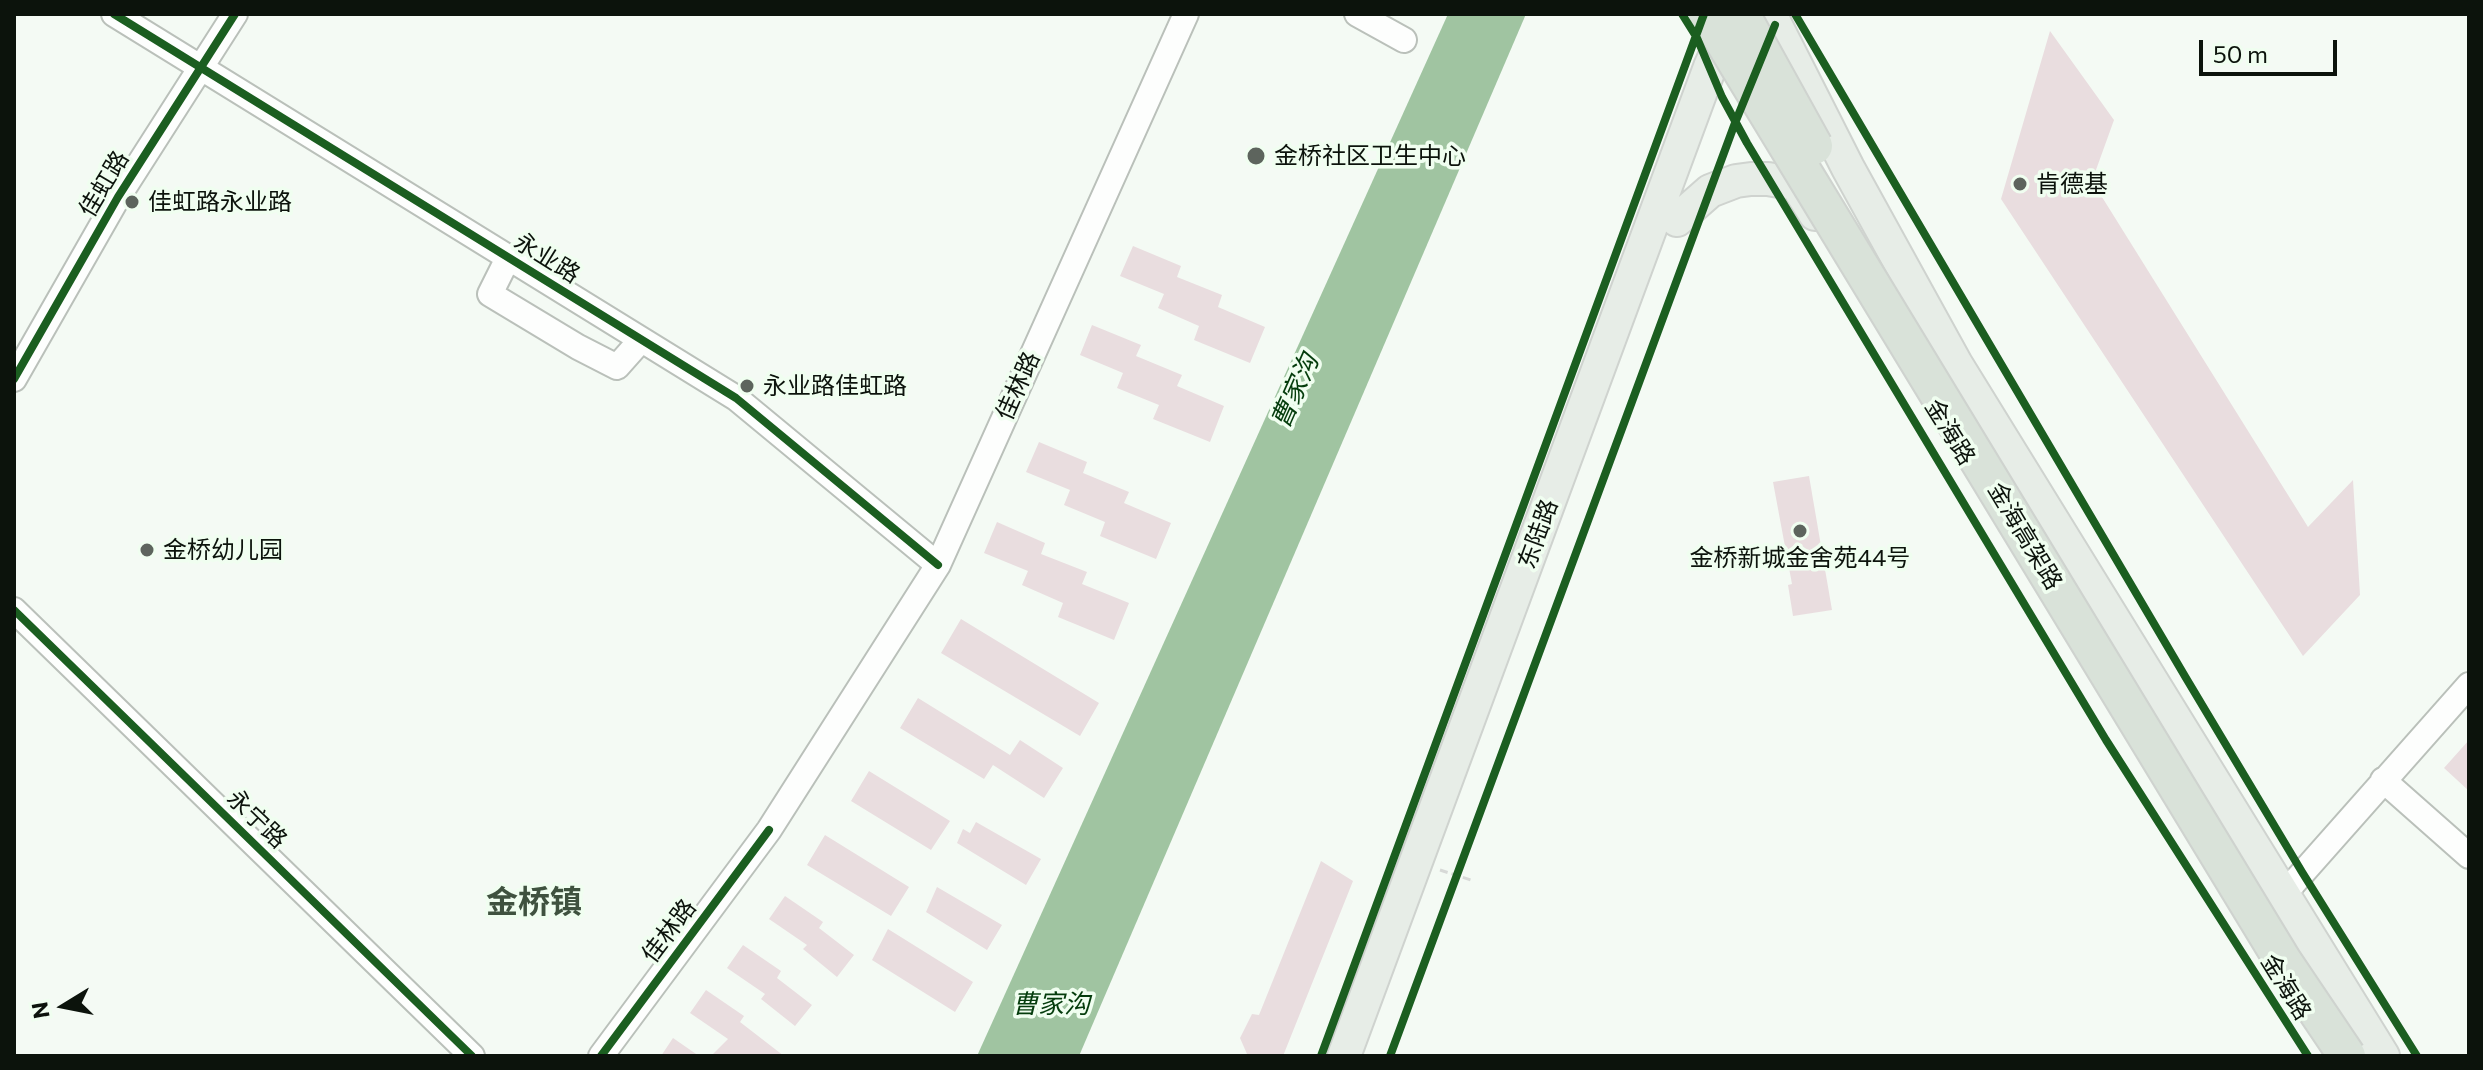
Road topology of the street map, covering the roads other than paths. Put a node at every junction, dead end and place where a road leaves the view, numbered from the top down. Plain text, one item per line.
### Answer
1 (114, 14) edge
2 (235, 14) edge
3 (1186, 14) edge
4 (1357, 14) edge
5 (1695, 14) edge
6 (1707, 14) edge
7 (1737, 14) edge
8 (1757, 14) edge
9 (1770, 14) edge
10 (1404, 40) dead end
11 (201, 67) junction
12 (1731, 74) junction
13 (1830, 208) junction
14 (1677, 220) junction
15 (508, 258) junction
16 (641, 340) junction
17 (14, 379) edge
18 (938, 565) junction
19 (14, 610) edge
20 (2469, 685) edge
21 (2383, 780) junction
22 (2469, 856) edge
23 (2283, 895) junction
24 (472, 1056) edge
25 (601, 1056) edge
26 (1344, 1056) edge
27 (1368, 1056) edge
28 (2330, 1056) edge
29 (2347, 1056) edge
30 (2365, 1056) edge
31 (2383, 1056) edge

1 - 11 street, 永业路
2 - 11 street, 佳虹路
3 - 18 street, 佳林路
4 - 10 street
5 - 12 main road, 金海路
6 - 29 highway, 金海高架路, bridge
7 - 12 main road, 东陆路
7 - 13 highway, 金海高架路, bridge
8 - 12 main road, 东陆路
9 - 23 main road, 金海路
11 - 15 street, 永业路
11 - 17 street, 佳虹路
12 - 13 main road, 金海路
12 - 14 main road, 东陆路
12 - 26 main road, 东陆路
13 - 14 main road
13 - 28 main road, 金海路
13 - 30 highway, 金海高架路
14 - 27 main road, 东陆路
15 - 16 street, 永业路
15 - 16 street
16 - 18 street, 永业路
18 - 25 street, 佳林路
19 - 24 street, 永宁路
20 - 21 street
21 - 22 street
21 - 23 street
23 - 31 main road, 金海路

